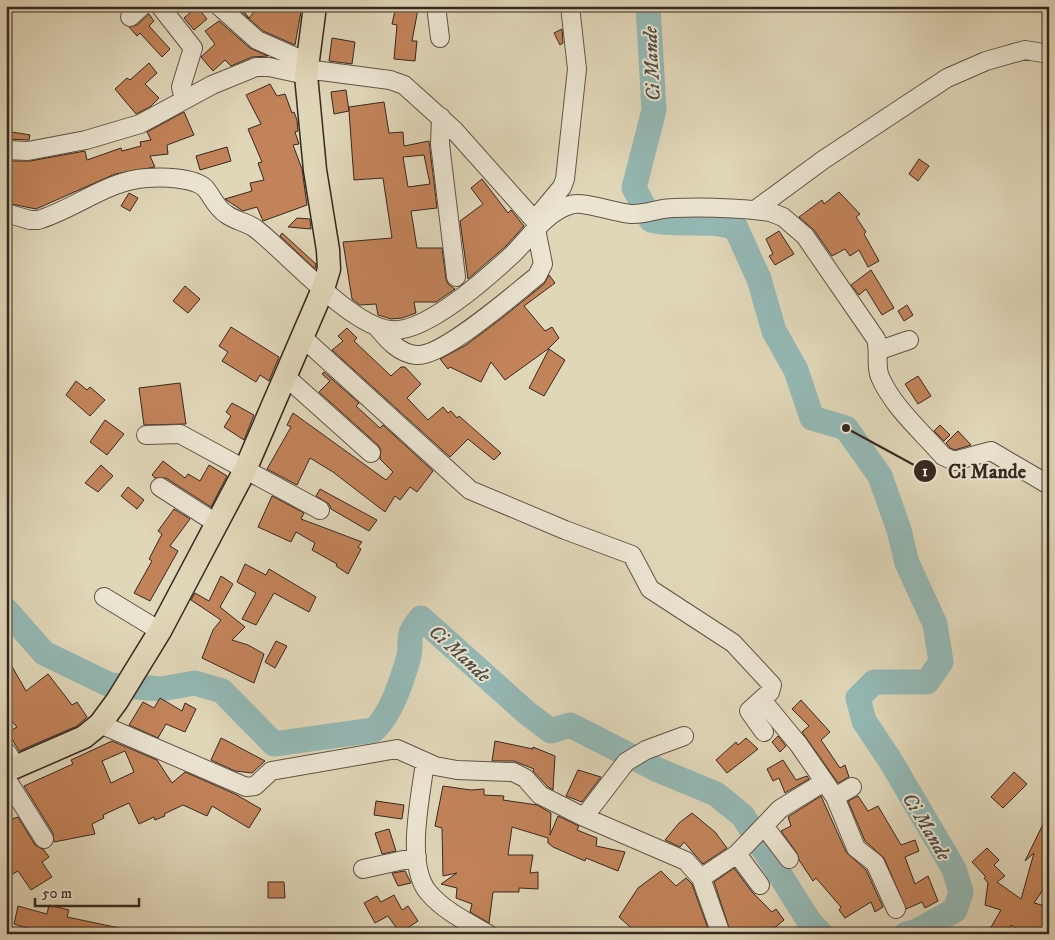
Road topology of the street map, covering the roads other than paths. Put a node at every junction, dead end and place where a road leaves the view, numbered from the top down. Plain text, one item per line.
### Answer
1 (160, 6) edge
2 (219, 6) edge
3 (315, 6) edge
4 (436, 6) edge
5 (570, 6) edge
6 (440, 38) dead end
7 (1049, 54) edge
8 (307, 69) junction
9 (184, 99) junction
10 (441, 117) junction
11 (6, 150) edge
12 (755, 210) junction
13 (6, 212) edge
14 (536, 226) junction
15 (456, 277) dead end
16 (323, 289) junction
17 (376, 326) junction
18 (302, 337) junction
19 (909, 340) dead end
20 (880, 350) junction
21 (285, 376) junction
22 (146, 435) dead end
23 (371, 453) dead end
24 (245, 470) junction
25 (1049, 485) edge
26 (160, 487) dead end
27 (320, 510) dead end
28 (216, 523) junction
29 (104, 597) dead end
30 (160, 631) junction
31 (762, 700) junction
32 (100, 724) junction
33 (764, 732) dead end
34 (684, 736) dead end
35 (425, 762) junction
36 (9, 767) edge
37 (824, 782) junction
38 (852, 787) dead end
39 (834, 797) junction
40 (584, 817) junction
41 (762, 828) junction
42 (44, 839) dead end
43 (741, 850) junction
44 (417, 857) junction
45 (789, 859) dead end
46 (362, 869) dead end
47 (701, 878) junction
48 (760, 885) dead end
49 (896, 909) dead end
50 (488, 934) edge
51 (721, 934) edge

1 - 9 street
2 - 8 street
3 - 8 main road
4 - 6 street
5 - 14 street
7 - 12 street
8 - 9 street
8 - 10 street
8 - 16 main road
9 - 11 street
10 - 14 street
10 - 15 street
12 - 14 street
12 - 20 street
13 - 16 street
14 - 17 street
14 - 17 street
16 - 17 street
16 - 18 main road
18 - 21 main road
18 - 31 street
19 - 20 street
20 - 25 street
21 - 23 street
21 - 24 main road
22 - 24 street
24 - 27 street
24 - 28 main road
26 - 28 street
28 - 30 main road
29 - 30 street
30 - 32 main road
31 - 33 street
31 - 37 street
32 - 35 street
32 - 36 main road
34 - 40 street
35 - 40 street
35 - 44 street
36 - 42 street
37 - 39 street
37 - 41 street
38 - 39 street
39 - 49 street
40 - 47 street
41 - 43 street
41 - 45 street
43 - 47 street
43 - 48 street
44 - 46 street
44 - 50 street
47 - 51 street

